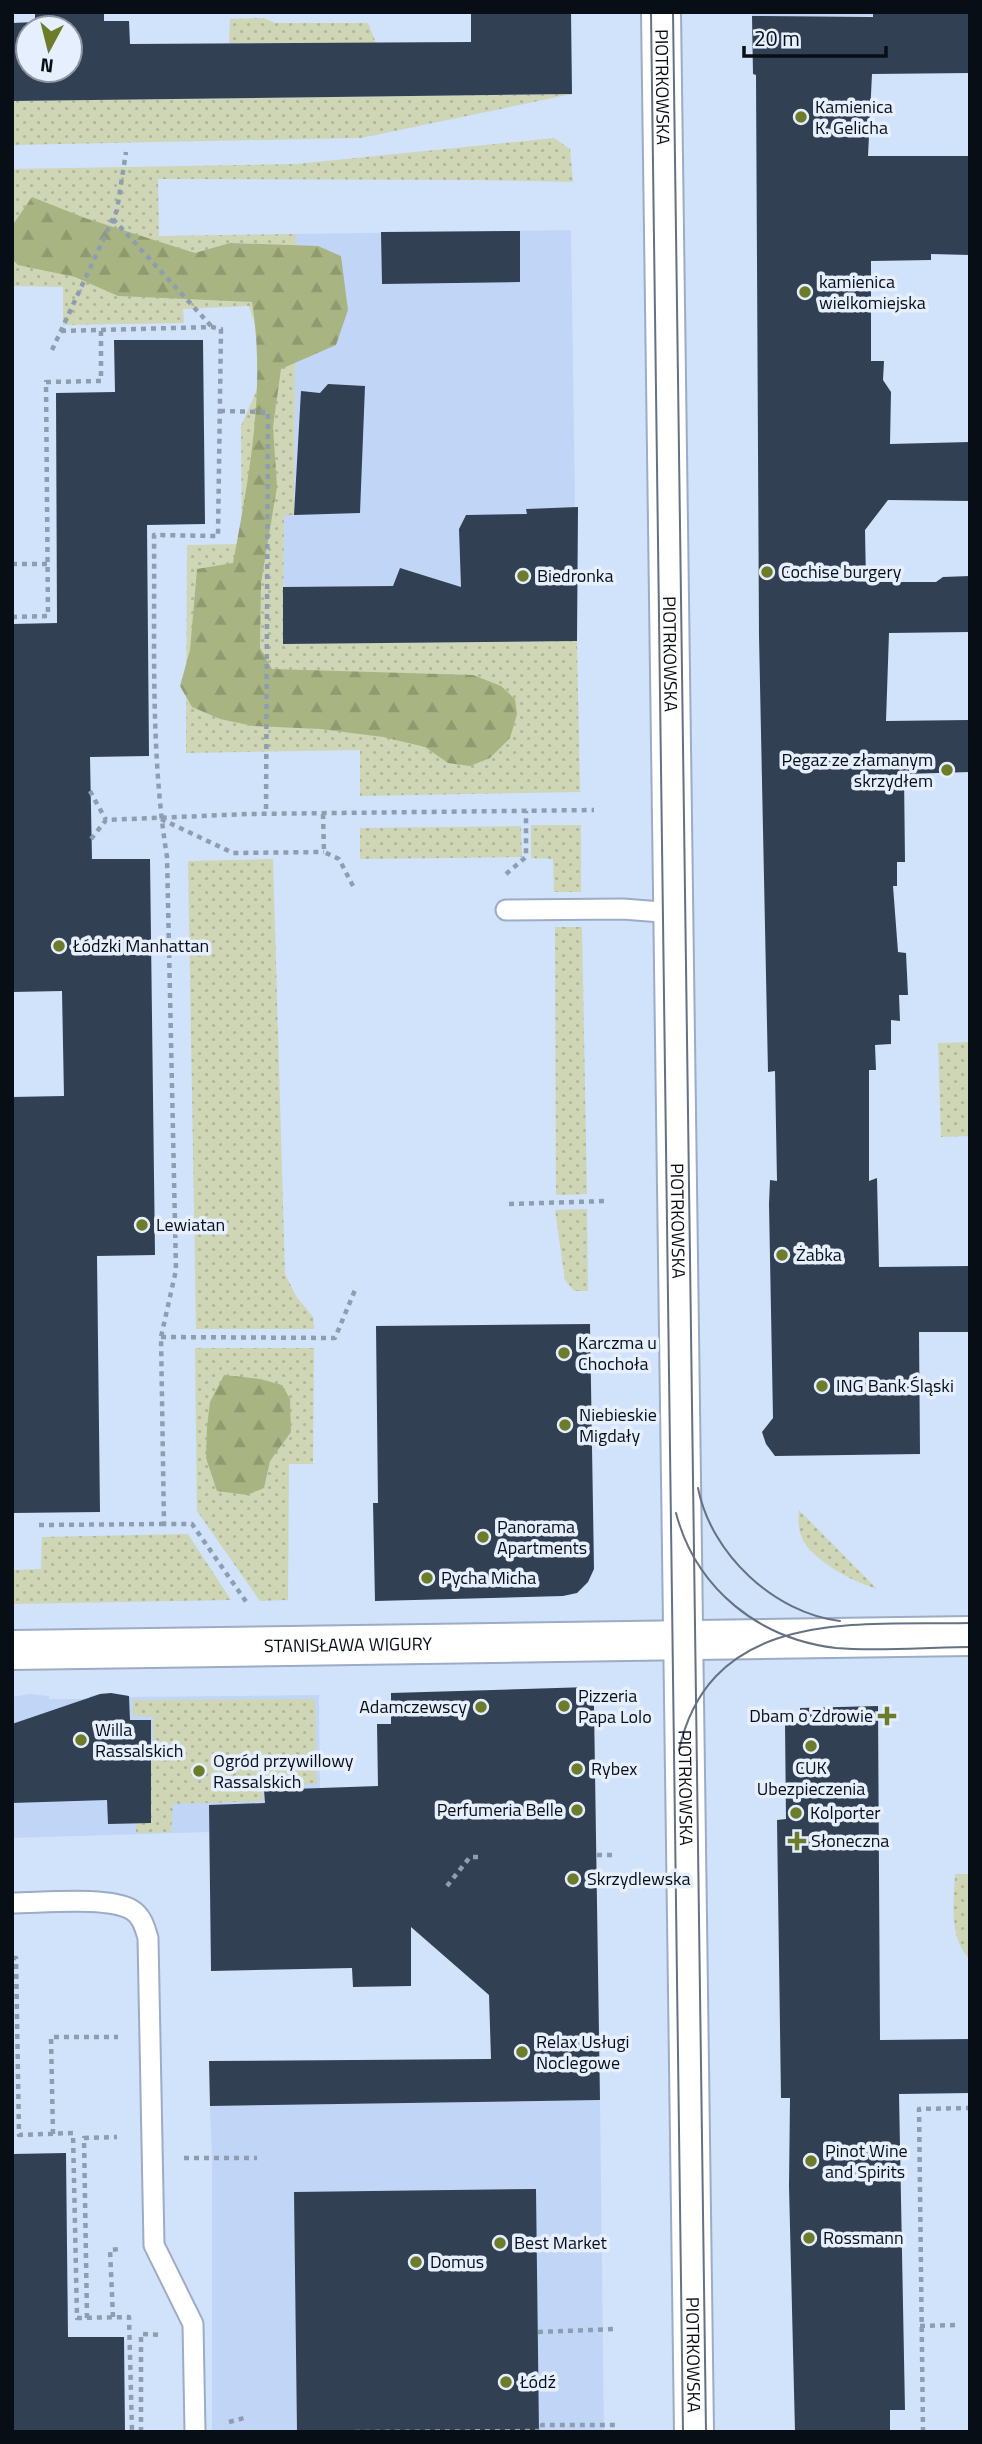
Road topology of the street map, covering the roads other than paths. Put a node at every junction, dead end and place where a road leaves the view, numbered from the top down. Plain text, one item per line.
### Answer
1 (661, 12) edge
2 (506, 910) dead end
3 (674, 913) junction
4 (970, 1636) edge
5 (684, 1641) junction
6 (12, 1650) edge
7 (12, 1903) edge
8 (195, 2432) edge
9 (694, 2432) edge

1 - 3 street, PIOTRKOWSKA
2 - 3 lane
3 - 5 street, PIOTRKOWSKA
4 - 5 street, STANISŁAWA WIGURY
5 - 6 street, STANISŁAWA WIGURY
5 - 9 street, PIOTRKOWSKA
7 - 8 lane

